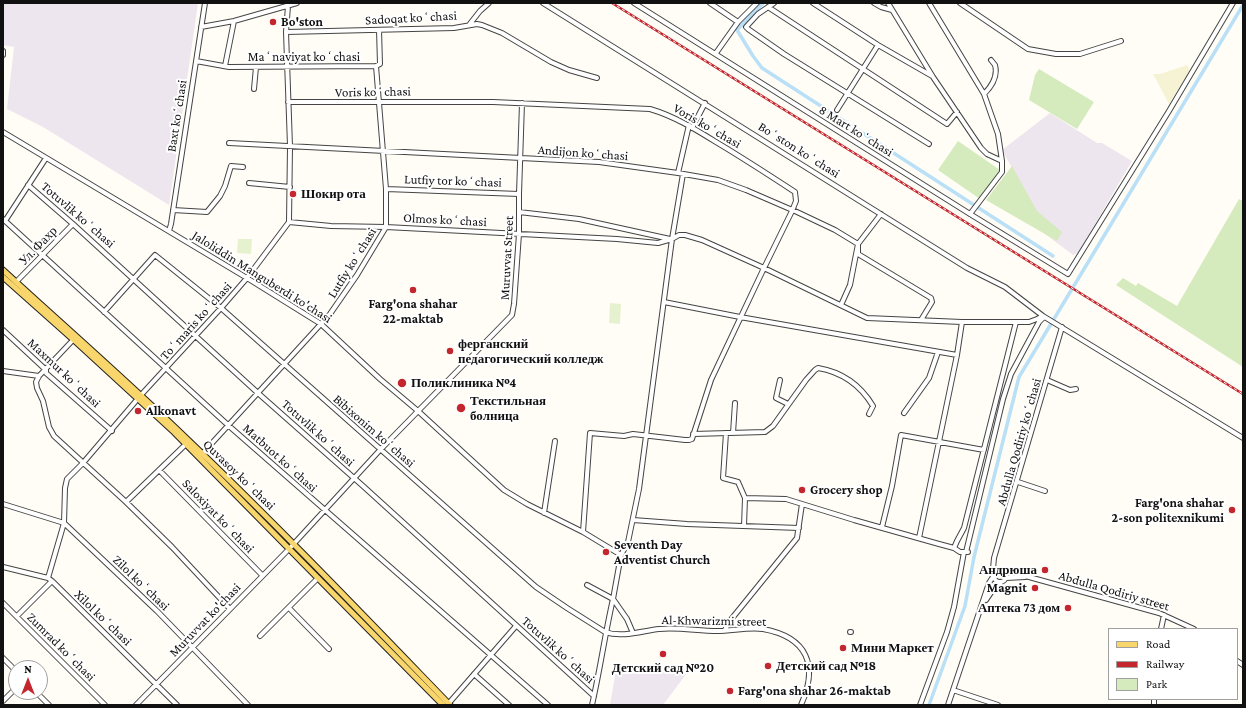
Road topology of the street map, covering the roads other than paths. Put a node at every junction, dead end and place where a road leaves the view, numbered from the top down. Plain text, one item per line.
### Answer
1 (204, 3) edge
2 (297, 3) edge
3 (489, 3) edge
4 (543, 3) edge
5 (634, 3) edge
6 (710, 3) edge
7 (757, 3) edge
8 (774, 3) edge
9 (812, 3) edge
10 (874, 3) edge
11 (888, 3) edge
12 (929, 3) edge
13 (960, 3) edge
14 (1233, 3) edge
15 (288, 6) junction
16 (768, 7) junction
17 (892, 10) junction
18 (234, 21) junction
19 (738, 22) junction
20 (468, 25) junction
21 (201, 27) junction
22 (379, 30) junction
23 (286, 32) junction
24 (1121, 41) dead end
25 (878, 45) junction
26 (3, 51) edge
27 (716, 53) junction
28 (3, 55) edge
29 (991, 60) dead end
30 (196, 61) junction
31 (225, 66) junction
32 (287, 66) junction
33 (376, 66) junction
34 (256, 67) junction
35 (862, 69) junction
36 (933, 77) junction
37 (597, 78) dead end
38 (254, 90) dead end
39 (848, 94) junction
40 (984, 94) junction
41 (288, 102) junction
42 (379, 102) junction
43 (522, 103) junction
44 (704, 103) junction
45 (837, 110) dead end
46 (957, 112) junction
47 (691, 126) junction
48 (3, 132) edge
49 (229, 143) dead end
50 (929, 144) dead end
51 (290, 146) junction
52 (383, 151) junction
53 (46, 158) junction
54 (520, 159) junction
55 (1002, 161) junction
56 (243, 167) dead end
57 (678, 173) junction
58 (683, 174) junction
59 (250, 183) dead end
60 (28, 185) junction
61 (290, 187) junction
62 (386, 189) junction
63 (519, 194) junction
64 (173, 210) junction
65 (792, 211) junction
66 (519, 212) junction
67 (970, 213) junction
68 (881, 214) junction
69 (4, 220) edge
70 (289, 222) junction
71 (73, 224) junction
72 (386, 227) junction
73 (169, 231) junction
74 (519, 234) junction
75 (672, 239) junction
76 (858, 244) junction
77 (42, 256) junction
78 (764, 268) junction
79 (3, 270) edge
80 (3, 277) edge
81 (247, 278) junction
82 (134, 279) junction
83 (16, 282) junction
84 (664, 302) junction
85 (841, 305) junction
86 (221, 308) junction
87 (104, 312) junction
88 (740, 317) junction
89 (1045, 317) junction
90 (922, 320) junction
91 (962, 322) junction
92 (1016, 322) junction
93 (321, 324) junction
94 (1062, 328) junction
95 (3, 330) edge
96 (196, 336) junction
97 (74, 341) junction
98 (938, 352) junction
99 (957, 355) junction
100 (284, 364) junction
101 (166, 369) junction
102 (46, 370) junction
103 (3, 371) edge
104 (40, 376) junction
105 (780, 380) dead end
106 (1047, 380) junction
107 (1076, 389) dead end
108 (259, 394) junction
109 (140, 397) junction
110 (735, 403) dead end
111 (788, 404) junction
112 (418, 411) junction
113 (904, 413) dead end
114 (869, 414) dead end
115 (229, 426) junction
116 (112, 431) junction
117 (726, 433) junction
118 (733, 433) junction
119 (693, 434) junction
120 (646, 436) junction
121 (1243, 438) edge
122 (556, 441) dead end
123 (939, 441) junction
124 (184, 443) junction
125 (380, 450) junction
126 (984, 450) junction
127 (202, 454) junction
128 (83, 463) junction
129 (159, 470) junction
130 (354, 479) junction
131 (1018, 482) junction
132 (1045, 491) dead end
133 (745, 498) junction
134 (126, 502) junction
135 (3, 504) edge
136 (802, 504) junction
137 (324, 510) junction
138 (544, 513) junction
139 (633, 520) junction
140 (64, 523) junction
141 (744, 526) junction
142 (882, 527) junction
143 (799, 528) junction
144 (583, 532) junction
145 (919, 538) junction
146 (293, 543) junction
147 (954, 548) junction
148 (289, 549) junction
149 (966, 552) junction
150 (621, 554) junction
151 (994, 562) junction
152 (3, 567) edge
153 (1002, 570) junction
154 (994, 574) junction
155 (262, 575) junction
156 (1027, 577) junction
157 (318, 578) junction
158 (1006, 578) junction
159 (50, 580) junction
160 (1001, 582) junction
161 (587, 585) dead end
162 (613, 599) junction
163 (3, 603) edge
164 (983, 604) junction
165 (230, 608) junction
166 (289, 608) junction
167 (1164, 615) junction
168 (17, 616) junction
169 (516, 626) junction
170 (1161, 628) edge
171 (1192, 628) edge
172 (725, 630) junction
173 (605, 632) junction
174 (633, 633) junction
175 (611, 634) joint
176 (260, 636) dead end
177 (192, 648) junction
178 (329, 648) dead end
179 (490, 655) junction
180 (474, 674) junction
181 (156, 684) junction
182 (953, 690) junction
183 (594, 696) junction
184 (448, 704) edge
185 (105, 705) edge
186 (136, 705) edge
187 (177, 705) edge
188 (248, 705) edge
189 (509, 705) edge
190 (548, 705) edge
191 (592, 705) edge
192 (801, 705) edge
193 (920, 705) edge
194 (948, 705) edge
195 (998, 705) edge

1 - 21 street, Baxt koʻchasi
2 - 15 street
3 - 20 street
4 - 44 street, Boʻston koʻchasi
5 - 27 street, 8 Mart koʻchasi
6 - 19 street
7 - 19 street
8 - 16 street
9 - 25 street
10 - 17 street
11 - 17 street
12 - 40 street
13 - 24 street
14 - 67 street, 8 Mart koʻchasi
15 - 18 street
15 - 23 street
16 - 35 street
16 - 39 street
17 - 36 street
18 - 21 street
18 - 31 street
19 - 27 street
20 - 22 street, Sadoqat koʻchasi
20 - 37 street, Sadoqat koʻchasi
21 - 30 street, Baxt koʻchasi
22 - 23 street, Sadoqat koʻchasi
22 - 33 street
23 - 32 street
25 - 35 street
25 - 36 street
26 - 28 street
27 - 67 street, 8 Mart koʻchasi
29 - 40 street
30 - 31 street, Maʻnaviyat koʻchasi
30 - 64 street, Baxt koʻchasi
31 - 34 street, Maʻnaviyat koʻchasi
32 - 33 street, Maʻnaviyat koʻchasi
32 - 34 street, Maʻnaviyat koʻchasi
32 - 41 street
33 - 42 street, Maʻnaviyat koʻchasi
34 - 38 street
35 - 39 street
35 - 46 street
36 - 46 street
39 - 45 street
39 - 50 street
40 - 55 street
41 - 42 street, Voris koʻchasi
41 - 51 street
42 - 43 street, Voris koʻchasi
42 - 52 street, Lutfiy koʻchasi
43 - 47 street, Voris koʻchasi
43 - 54 street, Muruvvat Street
44 - 47 street
44 - 68 street, Boʻston koʻchasi
46 - 55 street
47 - 57 street
47 - 65 street, Voris koʻchasi
48 - 53 street, Jaloliddin Manguberdi ko'chasi
49 - 51 street, Andijon koʻchasi
51 - 52 street, Andijon koʻchasi
51 - 61 street
52 - 54 street, Andijon koʻchasi
52 - 62 street, Lutfiy koʻchasi
53 - 60 street
53 - 73 street, Jaloliddin Manguberdi ko'chasi
54 - 57 street, Andijon koʻchasi
54 - 63 street, Muruvvat Street
55 - 67 street
56 - 64 street
57 - 58 street, Andijon koʻchasi
58 - 65 street, Andijon koʻchasi
58 - 75 street
59 - 61 street
60 - 69 street
60 - 71 street, Totuvlik koʻchasi
61 - 70 street
62 - 63 street, Lutfiy tor koʻchasi
62 - 72 street, Lutfiy koʻchasi
63 - 66 street, Muruvvat Street
64 - 73 street, Baxt koʻchasi
65 - 76 street, Andijon koʻchasi
65 - 78 street, Voris koʻchasi
66 - 74 street, Muruvvat Street
66 - 75 street
68 - 76 street
68 - 89 street, Boʻston koʻchasi
69 - 77 street, Matbuot koʻchasi
70 - 72 street, Olmos koʻchasi
70 - 81 street, Toʻmaris koʻchasi
71 - 77 street, Ул. Фахр
71 - 82 street, Totuvlik koʻchasi
72 - 74 street, Olmos koʻchasi
72 - 93 street, Lutfiy koʻchasi
73 - 81 street, Jaloliddin Manguberdi ko'chasi
74 - 75 street, Olmos koʻchasi
74 - 112 street, Muruvvat Street
75 - 78 street, Olmos koʻchasi
75 - 84 street
76 - 85 street
76 - 90 street
77 - 83 street, Ул. Фахр
77 - 87 street, Matbuot koʻchasi
78 - 85 street, Olmos koʻchasi
78 - 88 street, Voris koʻchasi
79 - 83 main road, Quvasoy koʻchasi
80 - 97 main road, Quvasoy koʻchasi
81 - 86 street, Toʻmaris koʻchasi
81 - 93 street, Jaloliddin Manguberdi ko'chasi
82 - 86 street, Bibixonim koʻchasi
82 - 87 street
82 - 96 street, Totuvlik koʻchasi
83 - 109 main road, Quvasoy koʻchasi
84 - 88 street
84 - 120 street
85 - 90 street, Olmos koʻchasi
86 - 96 street, Toʻmaris koʻchasi
86 - 100 street, Bibixonim koʻchasi
87 - 101 street, Matbuot koʻchasi
88 - 98 street
88 - 119 street, Voris koʻchasi
89 - 92 street, Olmos koʻchasi
89 - 94 street, Boʻston koʻchasi
89 - 149 street
90 - 91 street, Olmos koʻchasi
91 - 92 street, Olmos koʻchasi
91 - 99 street
92 - 126 street
93 - 100 street, Lutfiy koʻchasi
93 - 112 street, Jaloliddin Manguberdi ko'chasi
94 - 106 street, Abdulla Qodiriy koʻchasi
94 - 121 street, Boʻston koʻchasi
95 - 102 street, Maxmur koʻchasi
96 - 101 street, Toʻmaris koʻchasi
96 - 108 street, Totuvlik koʻchasi
97 - 102 street
97 - 109 main road, Quvasoy koʻchasi
98 - 99 street
98 - 113 street
99 - 123 street
100 - 108 street, Lutfiy koʻchasi
100 - 125 street, Bibixonim koʻchasi
101 - 109 street, Toʻmaris koʻchasi
101 - 115 street, Matbuot koʻchasi
102 - 104 street
102 - 116 street, Maxmur koʻchasi
103 - 104 street
104 - 128 street
105 - 111 street
106 - 107 street
106 - 131 street, Abdulla Qodiriy koʻchasi
108 - 115 street, Lutfiy koʻchasi
108 - 130 street, Totuvlik koʻchasi
109 - 116 street, Toʻmaris koʻchasi
109 - 124 main road, Quvasoy koʻchasi
109 - 127 main road, Quvasoy koʻchasi
110 - 118 street
111 - 114 street
111 - 118 street
112 - 125 street, Muruvvat Street
112 - 138 street, Jaloliddin Manguberdi ko'chasi
115 - 127 street, Lutfiy koʻchasi
115 - 137 street, Matbuot koʻchasi
116 - 128 street, Toʻmaris koʻchasi
117 - 118 street
117 - 119 street
117 - 133 street
119 - 120 street
120 - 139 street
120 - 144 street
122 - 138 street
123 - 126 street
123 - 142 street
123 - 145 street
124 - 129 street
124 - 148 main road, Quvasoy koʻchasi
125 - 130 street, Muruvvat Street
125 - 173 street, Bibixonim koʻchasi
126 - 147 street
127 - 146 main road, Quvasoy koʻchasi
128 - 134 street
128 - 140 street, Toʻmaris koʻchasi
129 - 134 street
129 - 155 street, Saloxiyat koʻchasi
130 - 137 street, Muruvvat Street
130 - 169 street, Totuvlik koʻchasi
131 - 132 street
131 - 151 street, Abdulla Qodiriy koʻchasi
133 - 136 street
133 - 141 street
134 - 165 street
135 - 140 street, Zilol koʻchasi
136 - 142 street
136 - 143 street
137 - 146 street, Muruvvat Street
137 - 179 street, Matbuot koʻchasi
138 - 144 street, Jaloliddin Manguberdi ko'chasi
139 - 141 street
139 - 150 street
140 - 159 street, Toʻmaris koʻchasi
140 - 177 street, Zilol koʻchasi
141 - 143 street
142 - 145 street
143 - 172 street
144 - 150 street, Jaloliddin Manguberdi ko'chasi
145 - 147 street
146 - 148 street, Muruvvat Street
146 - 184 main road, Quvasoy koʻchasi
147 - 149 street
148 - 155 street, Muruvvat ko'chasi
148 - 157 main road, Quvasoy koʻchasi
149 - 193 street
150 - 162 street
151 - 153 street
151 - 154 street, Abdulla Qodiriy koʻchasi
152 - 159 street
153 - 154 street
153 - 156 street
153 - 158 street
154 - 160 street
154 - 164 street, Abdulla Qodiriy koʻchasi
155 - 165 street, Muruvvat ko'chasi
156 - 158 street
156 - 167 street, Abdulla Qodiriy street
157 - 166 street
157 - 184 main road, Quvasoy koʻchasi
158 - 160 street, Abdulla Qodiriy koʻchasi
159 - 168 street
159 - 181 street, Xilol koʻchasi
160 - 164 street, Abdulla Qodiriy koʻchasi
161 - 162 street
162 - 173 street
162 - 174 street
163 - 168 street, Zumrad koʻchasi
164 - 182 street, Abdulla Qodiriy koʻchasi
165 - 177 street, Muruvvat ko'chasi
166 - 176 street
166 - 178 street
167 - 170 street
167 - 171 street, Abdulla Qodiriy street
168 - 185 street, Zumrad koʻchasi
169 - 179 street
169 - 183 street, Totuvlik koʻchasi
172 - 174 street, Al-Khwarizmi street
172 - 192 street, Al-Khwarizmi street
173 - 175 street, Bibixonim koʻchasi
173 - 183 street
174 - 175 street, Al-Khwarizmi street
177 - 181 street, Muruvvat ko'chasi
177 - 188 street, Zilol koʻchasi
179 - 180 street
179 - 190 street, Matbuot koʻchasi
180 - 184 street
180 - 189 street
181 - 186 street, Muruvvat ko'chasi
181 - 187 street, Xilol koʻchasi
182 - 194 street, Abdulla Qodiriy koʻchasi
182 - 195 street
183 - 191 street

